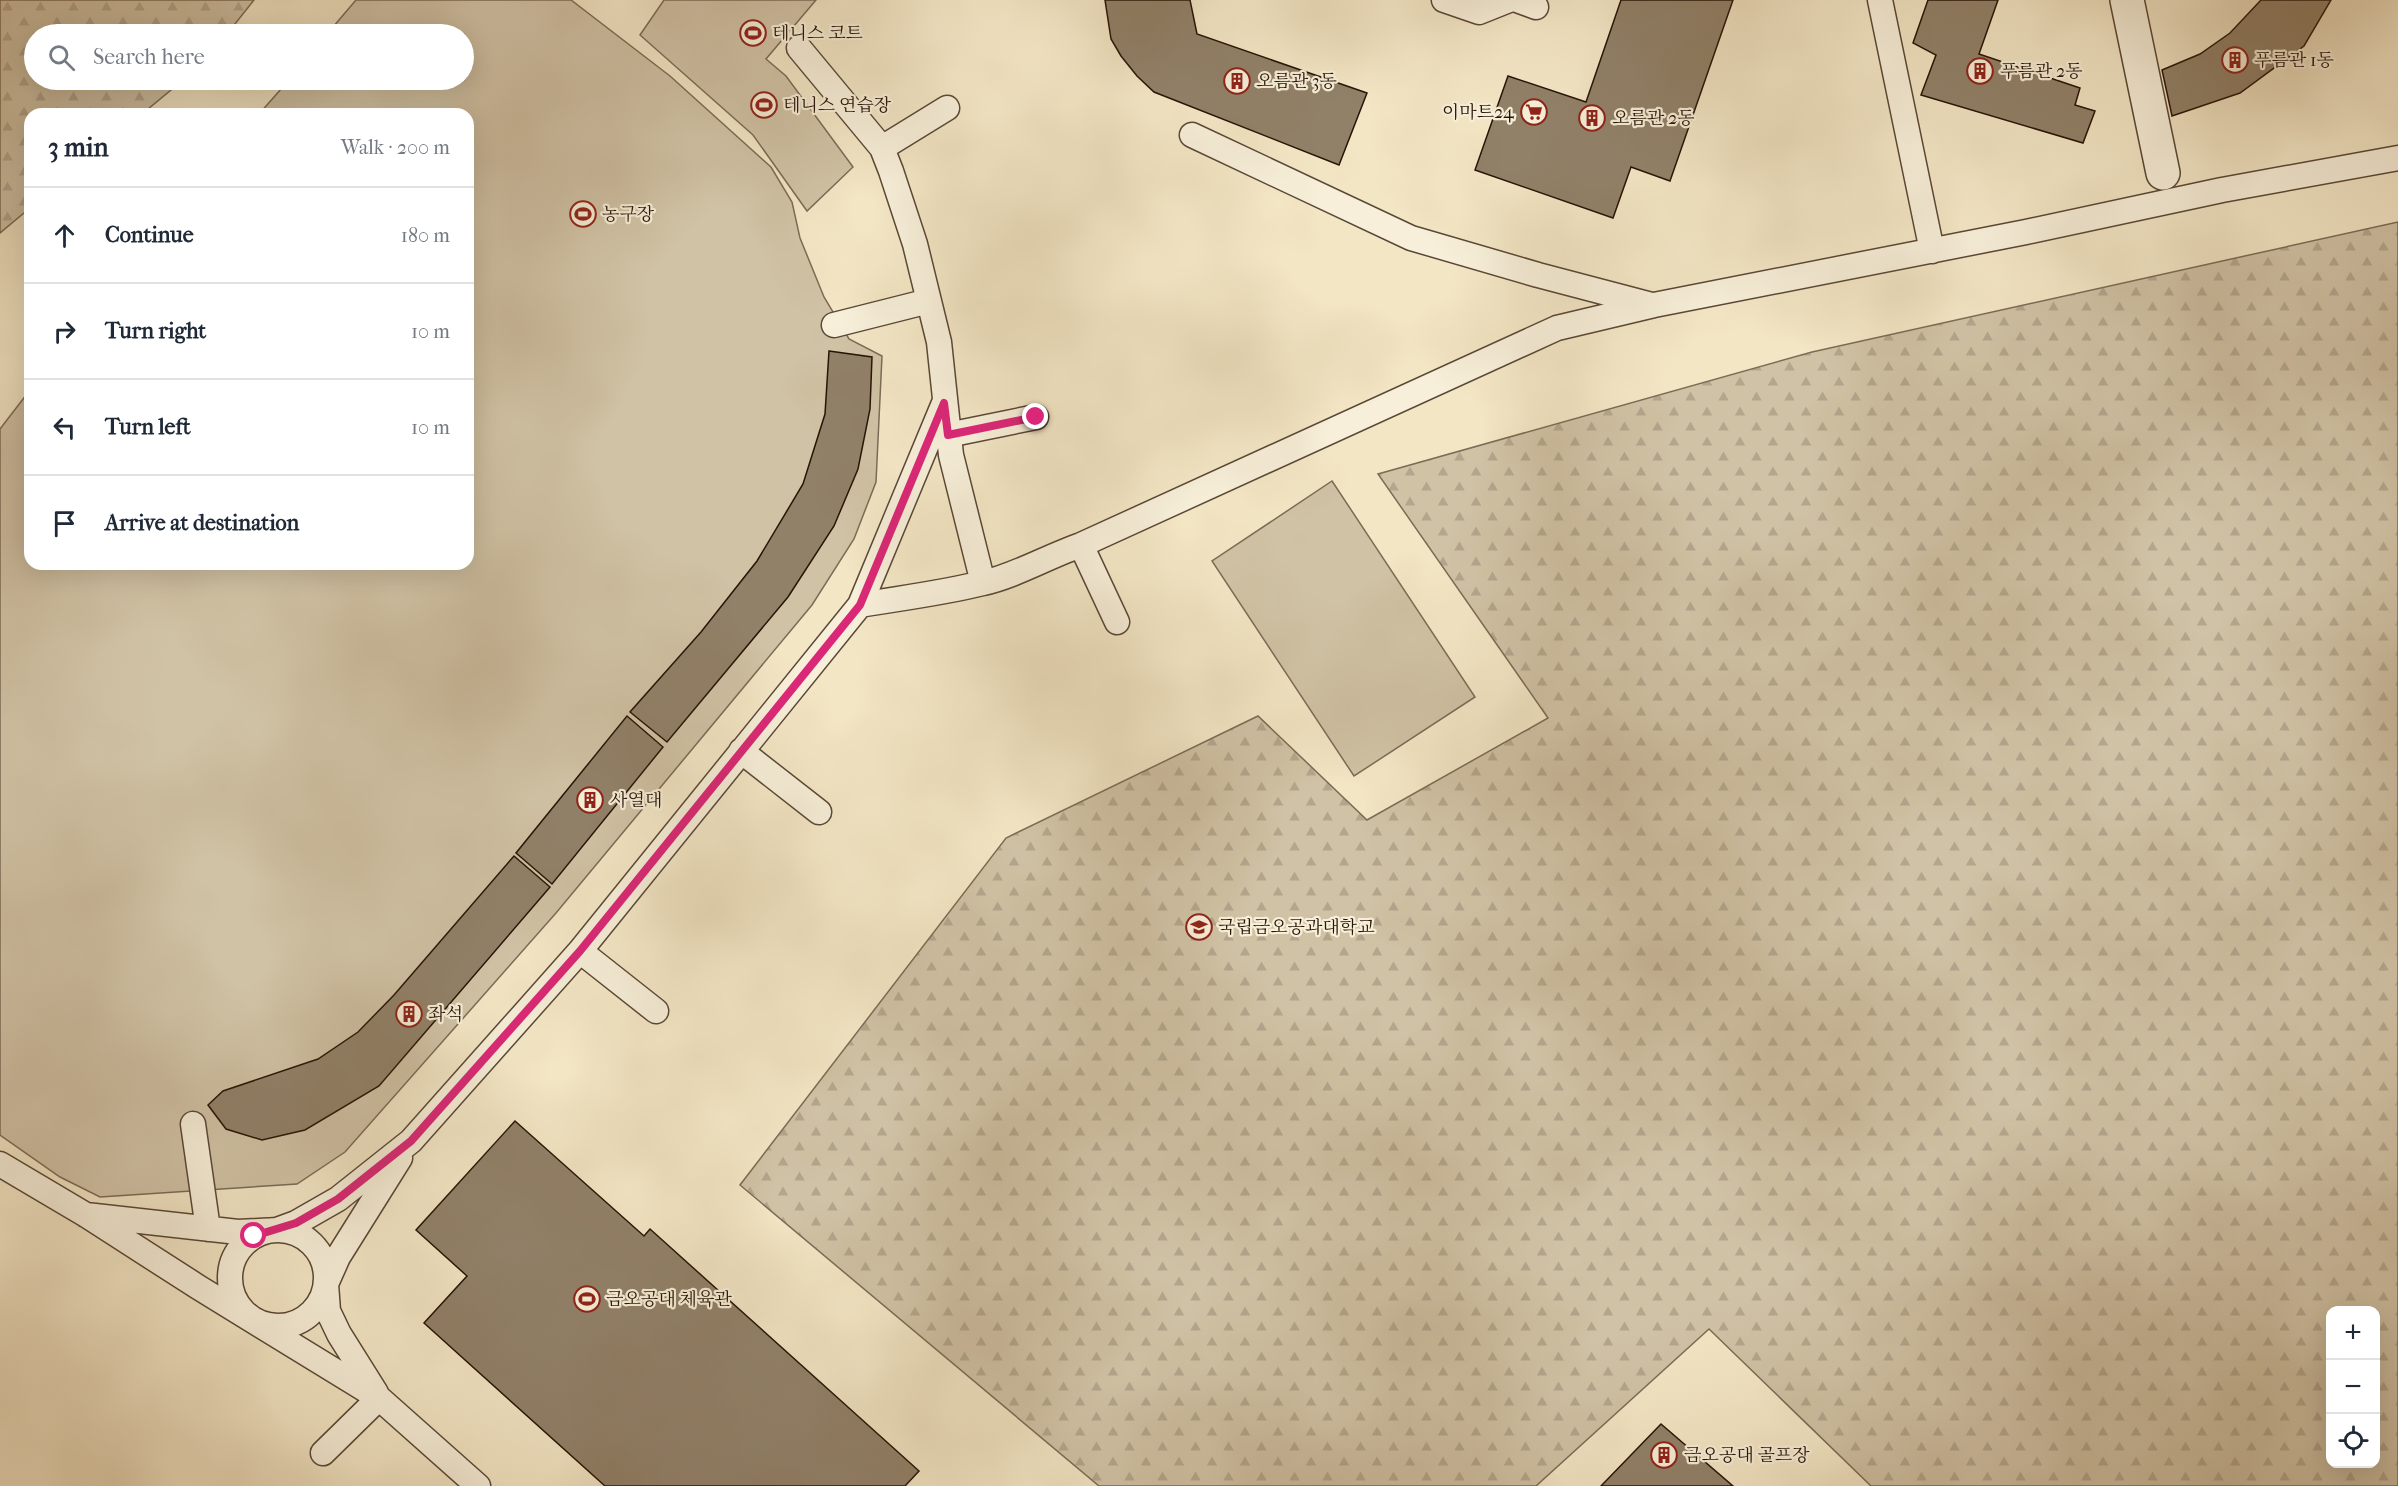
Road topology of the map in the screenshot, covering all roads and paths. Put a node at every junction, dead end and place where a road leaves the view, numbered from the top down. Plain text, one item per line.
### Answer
1 (1444, 0) edge
2 (1509, 0) edge
3 (1880, 0) edge
4 (2127, 0) edge
5 (799, 48) dead end
6 (947, 108) dead end
7 (1192, 135) dead end
8 (882, 148) junction
9 (2398, 158) edge
10 (2163, 173) dead end
11 (1932, 251) junction
12 (929, 301) junction
13 (1654, 305) junction
14 (834, 324) dead end
15 (944, 403) junction
16 (1036, 417) dead end
17 (948, 435) junction
18 (1082, 545) junction
19 (983, 584) junction
20 (860, 605) junction
21 (1117, 622) dead end
22 (741, 751) junction
23 (819, 812) dead end
24 (580, 951) junction
25 (656, 1011) dead end
26 (193, 1124) dead end
27 (411, 1141) junction
28 (0, 1164) edge
29 (86, 1215) junction
30 (208, 1229) junction
31 (277, 1230) junction
32 (326, 1284) junction
33 (255, 1321) junction
34 (379, 1398) junction
35 (323, 1453) dead end
36 (478, 1486) edge

1 - 2 lane
3 - 11 lane
4 - 10 street
5 - 8 lane
6 - 8 lane
7 - 13 lane
8 - 12 lane
9 - 11 lane
11 - 13 lane
12 - 14 lane
12 - 15 lane
13 - 18 lane
15 - 17 lane
15 - 20 lane
16 - 17 lane
17 - 19 lane
18 - 19 lane
18 - 21 lane
19 - 20 lane
20 - 22 lane
22 - 23 lane
22 - 24 lane
24 - 25 lane
24 - 27 lane
26 - 30 lane
27 - 31 lane
27 - 32 lane
28 - 29 lane
29 - 30 lane
29 - 33 lane
30 - 31 lane
31 - 32 lane
31 - 33 lane
32 - 33 lane
32 - 34 lane
33 - 34 lane
34 - 35 lane
34 - 36 lane

